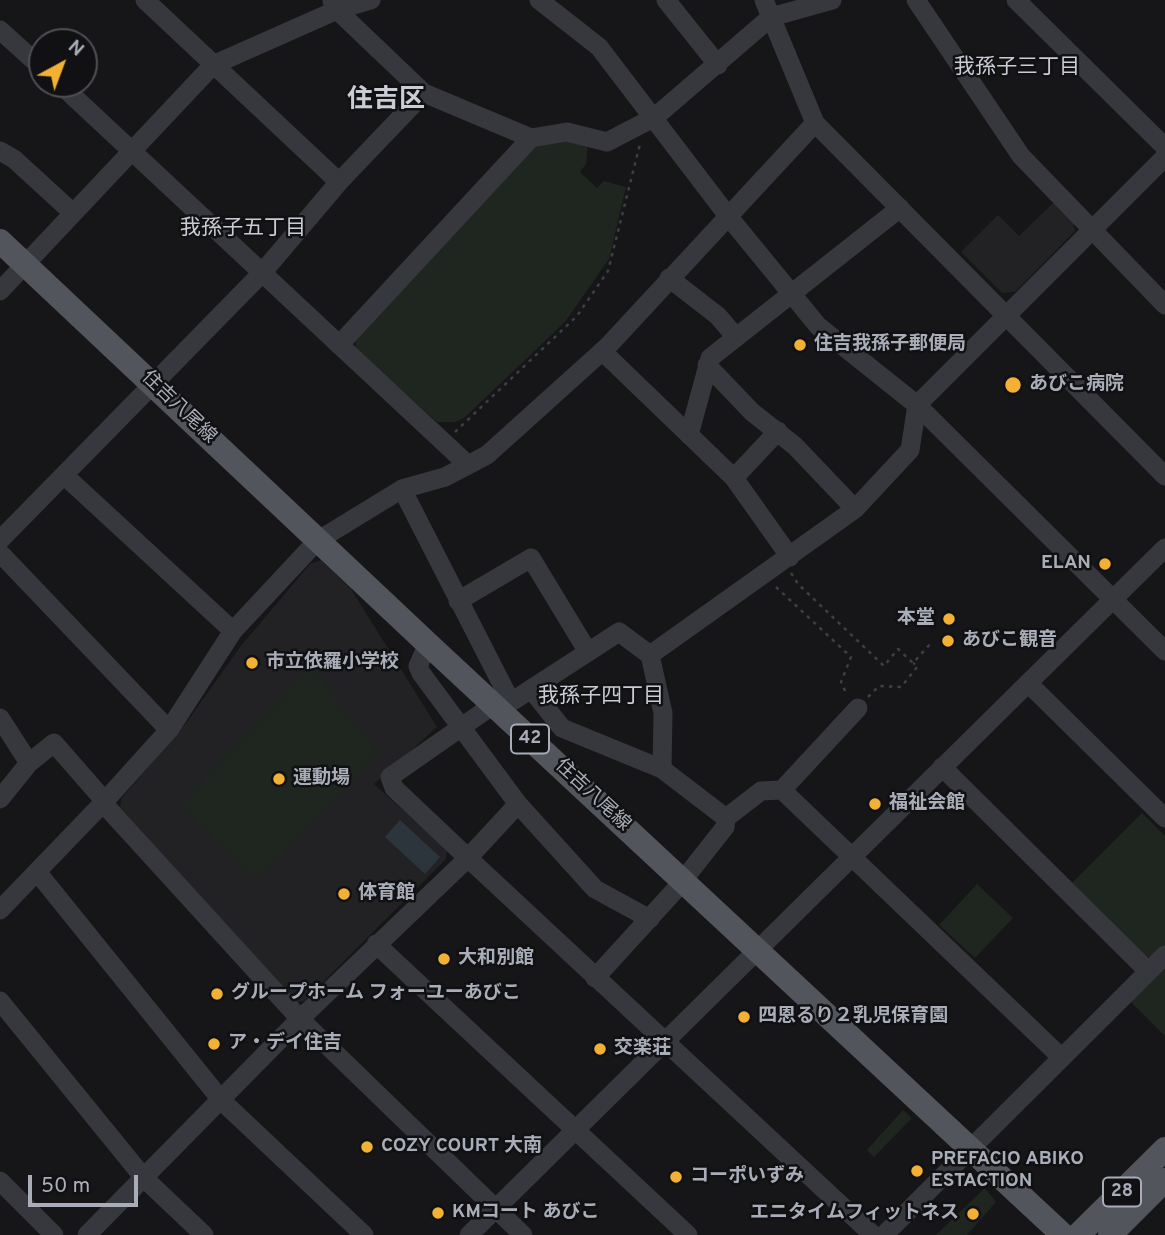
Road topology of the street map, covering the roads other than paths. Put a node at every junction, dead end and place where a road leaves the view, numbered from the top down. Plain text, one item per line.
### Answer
1 (145, 0) edge
2 (371, 0) edge
3 (539, 0) edge
4 (666, 0) edge
5 (832, 0) edge
6 (916, 0) edge
7 (1016, 0) edge
8 (334, 5) edge
9 (768, 8) edge
10 (0, 30) edge
11 (28, 55) edge
12 (213, 65) junction
13 (718, 65) junction
14 (424, 93) junction
15 (75, 98) edge
16 (655, 117) junction
17 (815, 123) junction
18 (531, 138) junction
19 (1165, 146) edge
20 (132, 150) junction
21 (0, 151) edge
22 (1165, 157) edge
23 (339, 182) junction
24 (900, 208) junction
25 (73, 213) junction
26 (727, 216) junction
27 (1091, 231) junction
28 (0, 241) edge
29 (26, 264) junction
30 (262, 273) junction
31 (669, 278) junction
32 (0, 291) edge
33 (790, 292) junction
34 (1165, 305) edge
35 (1007, 316) junction
36 (735, 336) junction
37 (339, 345) junction
38 (602, 351) junction
39 (707, 365) junction
40 (151, 383) junction
41 (917, 405) junction
42 (778, 431) junction
43 (689, 435) junction
44 (467, 464) junction
45 (65, 476) junction
46 (1165, 476) edge
47 (734, 478) junction
48 (402, 489) junction
49 (855, 509) junction
50 (0, 540) edge
51 (317, 541) junction
52 (1165, 548) edge
53 (0, 553) edge
54 (787, 559) junction
55 (1114, 600) junction
56 (458, 601) junction
57 (233, 631) junction
58 (428, 644) junction
59 (1165, 651) edge
60 (588, 652) junction
61 (650, 654) junction
62 (1028, 683) junction
63 (531, 689) junction
64 (502, 703) junction
65 (856, 709) road end
66 (0, 718) edge
67 (460, 729) junction
68 (169, 730) junction
69 (29, 763) junction
70 (942, 766) junction
71 (662, 769) junction
72 (782, 790) junction
73 (0, 799) edge
74 (103, 803) junction
75 (518, 804) junction
76 (726, 818) junction
77 (1165, 818) edge
78 (468, 858) junction
79 (851, 858) junction
80 (38, 873) junction
81 (682, 880) junction
82 (0, 910) edge
83 (650, 919) junction
84 (376, 944) junction
85 (760, 950) junction
86 (1165, 955) edge
87 (1148, 971) junction
88 (596, 978) junction
89 (0, 1001) edge
90 (300, 1019) junction
91 (667, 1041) junction
92 (1062, 1058) junction
93 (222, 1101) junction
94 (576, 1132) junction
95 (970, 1149) junction
96 (1165, 1149) edge
97 (144, 1178) junction
98 (0, 1181) edge
99 (1165, 1181) edge
100 (494, 1210) junction
101 (54, 1235) edge
102 (87, 1235) edge
103 (204, 1235) edge
104 (364, 1235) edge
105 (469, 1235) edge
106 (523, 1235) edge
107 (688, 1235) edge
108 (873, 1235) edge
109 (884, 1235) edge
110 (1063, 1235) edge
111 (1078, 1235) edge
112 (1110, 1235) edge

1 - 12 street
2 - 8 street
3 - 16 street
4 - 13 street
5 - 9 street
6 - 27 street
7 - 19 street
8 - 12 street
8 - 14 street
9 - 13 street
9 - 17 street
10 - 11 street
12 - 20 street
12 - 23 street
13 - 16 street
14 - 18 street
14 - 23 street
15 - 20 street
16 - 18 street
16 - 26 street
17 - 24 street
17 - 26 street
18 - 37 street
20 - 25 street
20 - 30 street
21 - 25 street
22 - 27 street
23 - 30 street
24 - 33 street
24 - 35 street
25 - 29 street
26 - 31 street
26 - 33 street
27 - 34 street
27 - 35 street
28 - 29 main road, 住吉八尾線 / 42
29 - 32 street
29 - 40 main road, 住吉八尾線 / 42
30 - 37 street
30 - 40 street
31 - 36 street
31 - 38 street
33 - 36 street
33 - 41 street
35 - 41 street
35 - 46 street
36 - 39 street
37 - 44 street
38 - 43 street
38 - 44 street
39 - 42 street
39 - 43 street
40 - 45 street
40 - 51 main road, 住吉八尾線 / 42
41 - 49 street
41 - 55 street
42 - 47 street
42 - 49 street
43 - 47 street
44 - 48 street
45 - 50 street
45 - 57 street
47 - 54 street
48 - 51 street
48 - 56 street
49 - 54 street
51 - 57 street
51 - 58 main road, 住吉八尾線 / 42
52 - 55 street
53 - 68 street
54 - 61 street
55 - 59 street
55 - 62 street
56 - 60 street
56 - 64 street
57 - 68 street
58 - 64 main road, 住吉八尾線 / 42
58 - 67 street
60 - 61 street
60 - 63 street
61 - 71 street
62 - 70 street
62 - 77 street
63 - 64 street
63 - 71 street
64 - 67 street
64 - 81 main road, 住吉八尾線 / 42
65 - 72 street
66 - 69 street
67 - 75 street
67 - 78 street
68 - 74 street
69 - 73 street
69 - 74 street
70 - 79 street
70 - 87 street
71 - 76 street
72 - 76 street
72 - 79 street
74 - 80 street
74 - 90 street
75 - 78 street
75 - 83 street
76 - 81 street
78 - 84 street
78 - 88 street
79 - 85 street
79 - 92 street
80 - 82 street
80 - 93 street
81 - 83 street
81 - 85 main road, 住吉八尾線 / 42
83 - 88 street
84 - 90 street
84 - 94 street
85 - 91 street
85 - 95 main road, 住吉八尾線 / 42
86 - 87 street
87 - 92 street
88 - 91 street
89 - 97 street
90 - 93 street
90 - 100 street
91 - 94 street
91 - 108 street
92 - 95 street
93 - 97 street
93 - 104 street
94 - 100 street
94 - 107 street
95 - 109 street
95 - 110 main road, 住吉八尾線 / 42
96 - 111 main road, 28
97 - 102 street
97 - 103 street
98 - 101 street
99 - 112 main road, 28
100 - 105 street
100 - 106 street

